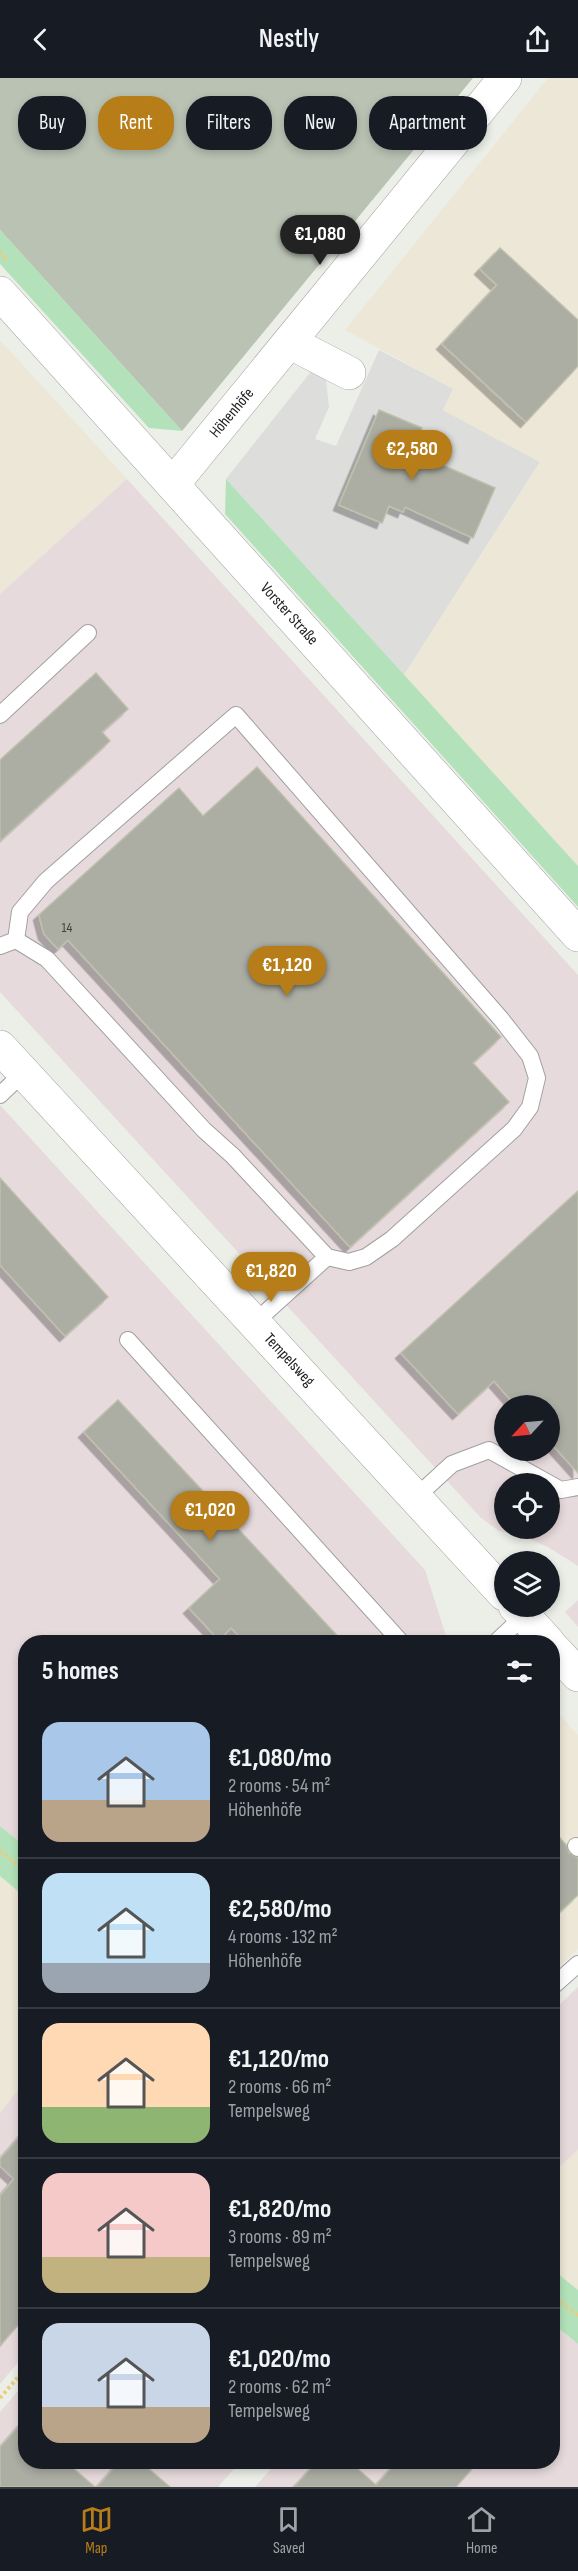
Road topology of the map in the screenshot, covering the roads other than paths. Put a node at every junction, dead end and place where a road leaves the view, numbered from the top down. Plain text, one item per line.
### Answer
1 (505, 78) edge
2 (0, 293) edge
3 (291, 343) junction
4 (349, 373) dead end
5 (173, 484) junction
6 (88, 633) dead end
7 (0, 715) edge
8 (578, 935) edge
9 (16, 940) junction
10 (0, 946) edge
11 (0, 1047) edge
12 (23, 1072) junction
13 (0, 1095) edge
14 (327, 1257) junction
15 (254, 1323) junction
16 (128, 1340) dead end
17 (578, 1487) edge
18 (416, 1498) junction
19 (494, 1583) edge
20 (509, 1617) edge
21 (525, 1617) edge
22 (395, 1635) edge
23 (500, 1635) edge
24 (542, 1635) edge
25 (560, 1656) edge
26 (578, 1675) edge
27 (578, 1964) edge
28 (560, 1980) edge

1 - 3 street, Höhenhöfe
2 - 5 street, Vorster Straße
3 - 4 street
3 - 5 street, Höhenhöfe
5 - 8 street, Vorster Straße
6 - 7 lane
9 - 10 lane
9 - 14 lane
9 - 14 lane
11 - 12 street, Tempelsweg
12 - 13 lane
12 - 15 street, Tempelsweg
14 - 15 lane
15 - 18 street, Tempelsweg
16 - 22 lane
17 - 18 lane
18 - 19 street, Tempelsweg
20 - 23 lane
21 - 24 street, Tempelsweg
25 - 26 street
27 - 28 lane

